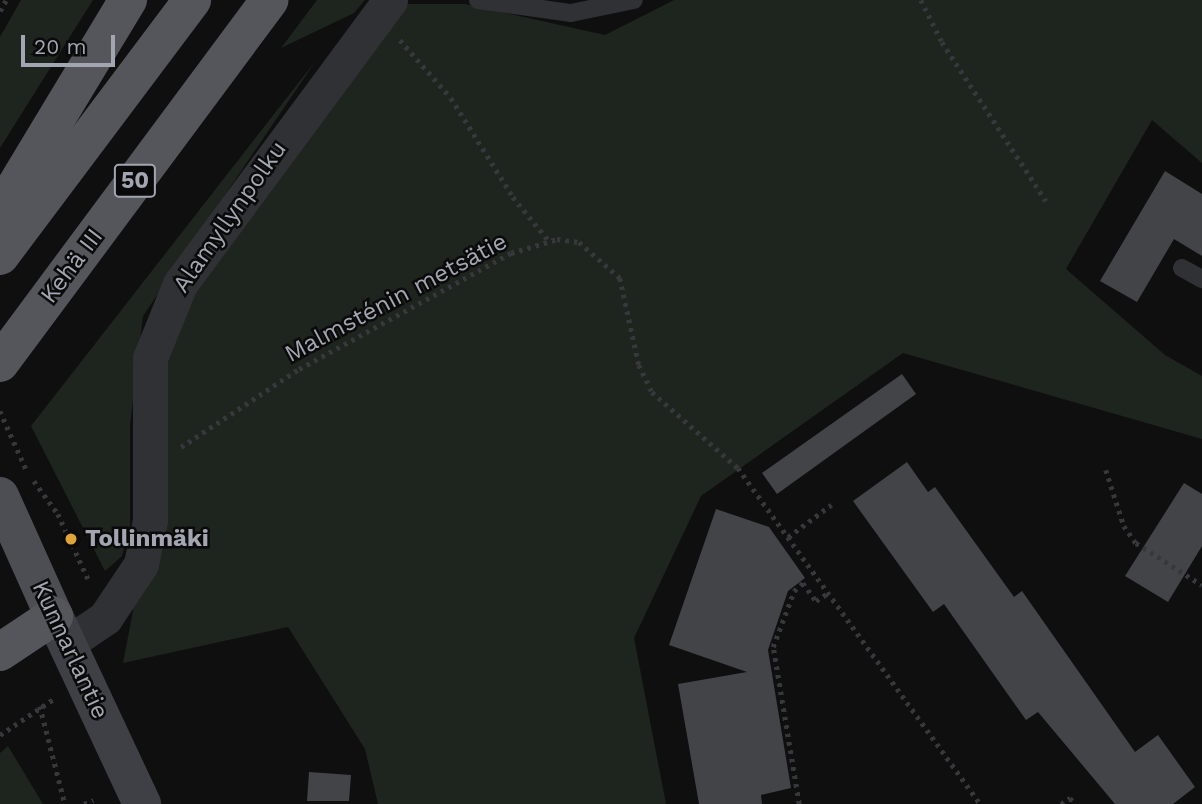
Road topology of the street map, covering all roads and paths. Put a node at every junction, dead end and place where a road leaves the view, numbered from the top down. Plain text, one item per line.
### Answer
1 (6, 0) edge
2 (128, 0) edge
3 (191, 0) edge
4 (270, 0) edge
5 (478, 0) edge
6 (634, 0) edge
7 (921, 0) edge
8 (384, 8) edge
9 (0, 11) edge
10 (1046, 201) dead end
11 (0, 212) edge
12 (549, 241) junction
13 (0, 256) edge
14 (1182, 268) dead end
15 (1202, 279) edge
16 (0, 363) edge
17 (0, 411) edge
18 (151, 467) junction
19 (1105, 470) dead end
20 (0, 496) edge
21 (831, 505) dead end
22 (788, 537) junction
23 (1202, 585) edge
24 (828, 593) junction
25 (105, 618) junction
26 (61, 630) junction
27 (0, 652) edge
28 (0, 735) edge
29 (93, 800) dead end
30 (65, 804) edge
31 (84, 804) edge
32 (142, 804) edge
33 (799, 804) edge
34 (979, 804) edge
35 (1061, 804) edge
36 (1075, 804) edge

1 - 9 path
2 - 11 highway
3 - 13 highway, 50
4 - 16 highway, Kehä III / 50
5 - 6 lane
7 - 10 path
8 - 12 path
8 - 18 street, Alamyllynpolku
12 - 18 path, Malmsténin metsätie
12 - 22 path, Malmsténin metsätie
14 - 15 lane
17 - 25 path
18 - 25 street, Alamyllynpolku
19 - 23 path
20 - 26 main road, Kunnarlantie
21 - 22 path
22 - 24 path, Malmsténin metsätie
24 - 33 path
24 - 34 path, Malmsténin metsätie
25 - 26 street, Alamyllynpolku
26 - 27 highway
26 - 32 main road, Kunnarlantie
28 - 30 path
29 - 31 path
35 - 36 path

